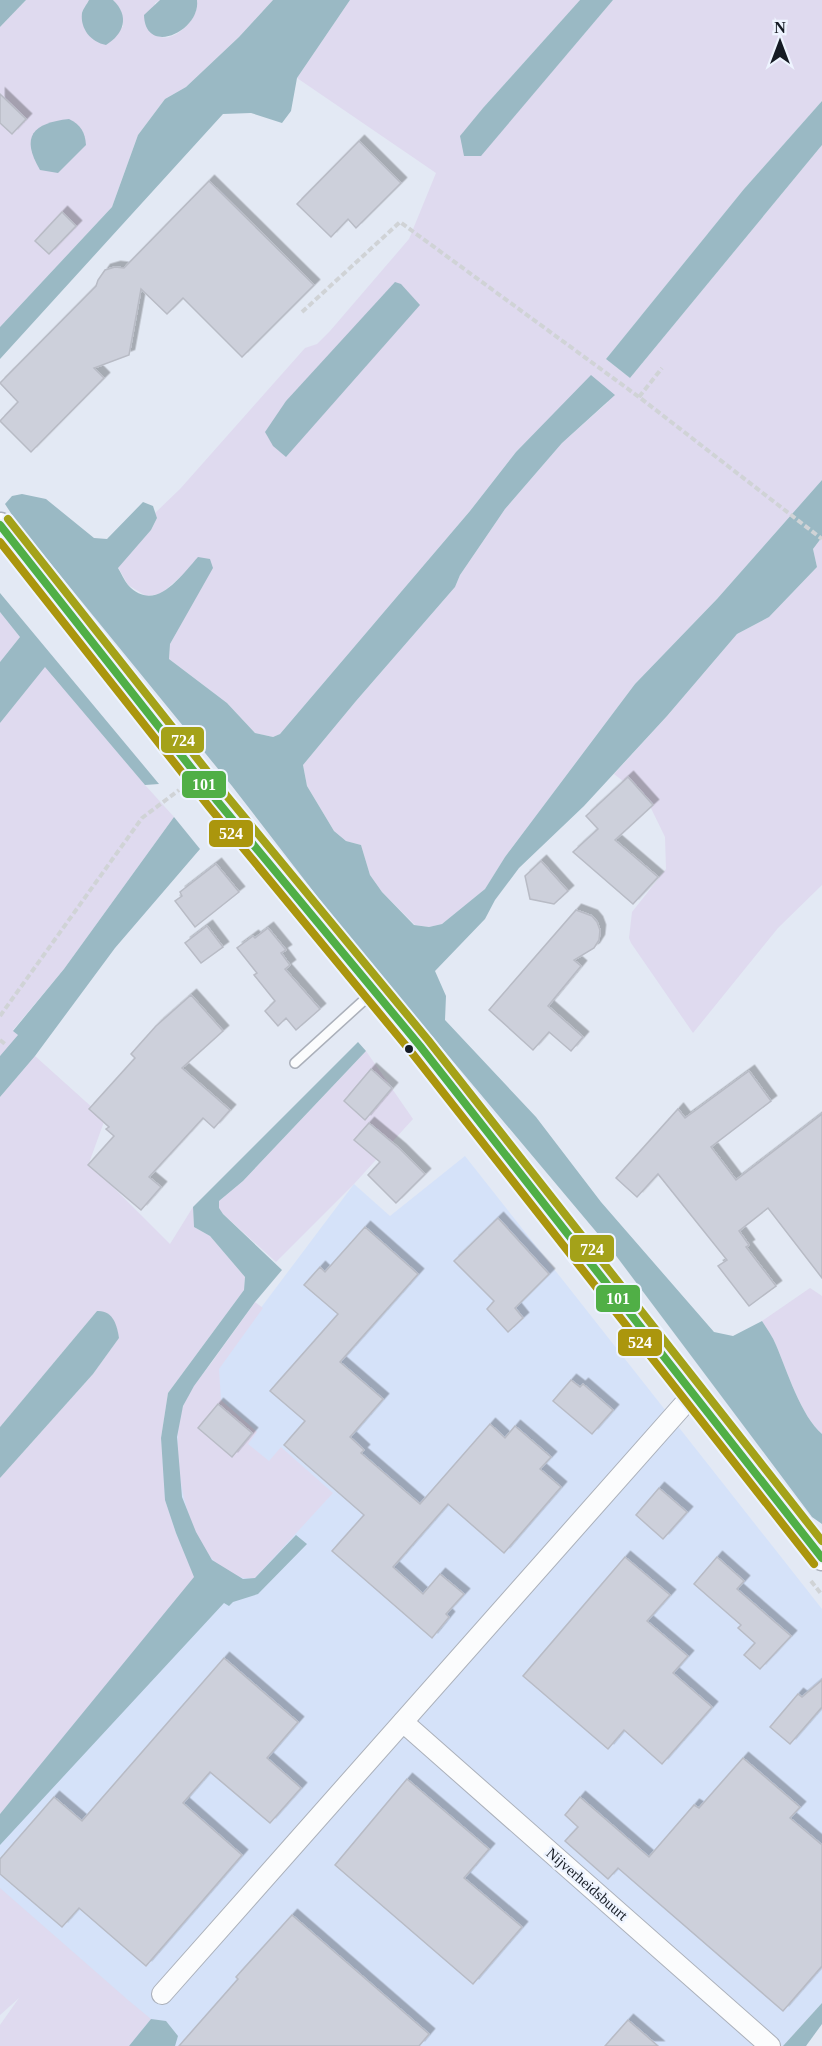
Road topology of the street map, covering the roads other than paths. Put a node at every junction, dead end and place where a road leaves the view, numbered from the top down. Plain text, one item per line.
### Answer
1 (0, 525) edge
2 (375, 990) junction
3 (295, 1063) dead end
4 (694, 1393) junction
5 (822, 1558) edge
6 (403, 1722) junction
7 (162, 1994) dead end
8 (770, 2046) edge

1 - 2 street
2 - 3 lane
2 - 4 street
4 - 5 street
4 - 6 street
6 - 7 street
6 - 8 street, Nijverheidsbuurt

